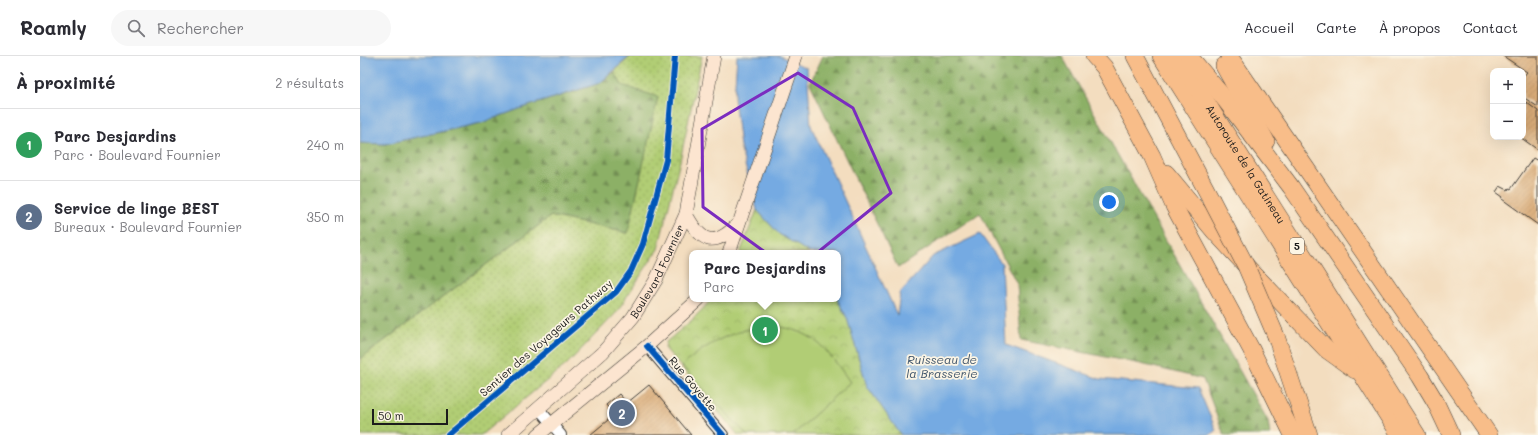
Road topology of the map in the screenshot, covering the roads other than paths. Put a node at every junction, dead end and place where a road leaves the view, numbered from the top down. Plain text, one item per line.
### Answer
1 (714, 56) edge
2 (796, 56) edge
3 (1135, 56) edge
4 (1161, 56) edge
5 (1177, 56) edge
6 (1189, 56) edge
7 (1218, 56) edge
8 (1229, 56) edge
9 (1100, 60) edge
10 (1152, 156) junction
11 (1291, 187) junction
12 (686, 214) junction
13 (740, 223) junction
14 (730, 250) edge
15 (696, 302) edge
16 (647, 346) junction
17 (1362, 375) junction
18 (539, 409) junction
19 (552, 424) junction
20 (508, 435) edge
21 (538, 435) edge
22 (562, 435) edge
23 (723, 435) edge
24 (1293, 435) edge
25 (1309, 435) edge
26 (1400, 435) edge
27 (1417, 435) edge
28 (1451, 435) edge
29 (1489, 435) edge

1 - 12 main road, Boulevard Fournier
2 - 13 main road
3 - 25 highway, bridge
4 - 17 highway, Autoroute de la Gatineau / 5
5 - 27 highway, Autoroute de la Gatineau / 5
6 - 11 highway
7 - 11 highway
8 - 29 highway
9 - 10 highway
10 - 17 highway
10 - 24 highway
11 - 28 highway
12 - 13 main road
12 - 18 main road, Boulevard Fournier
13 - 14 main road
15 - 16 main road
16 - 19 main road
16 - 23 street, Rue Goyette
17 - 26 highway, Autoroute de la Gatineau / 5
18 - 19 street
18 - 20 main road, Boulevard Fournier
19 - 21 main road
19 - 22 street

